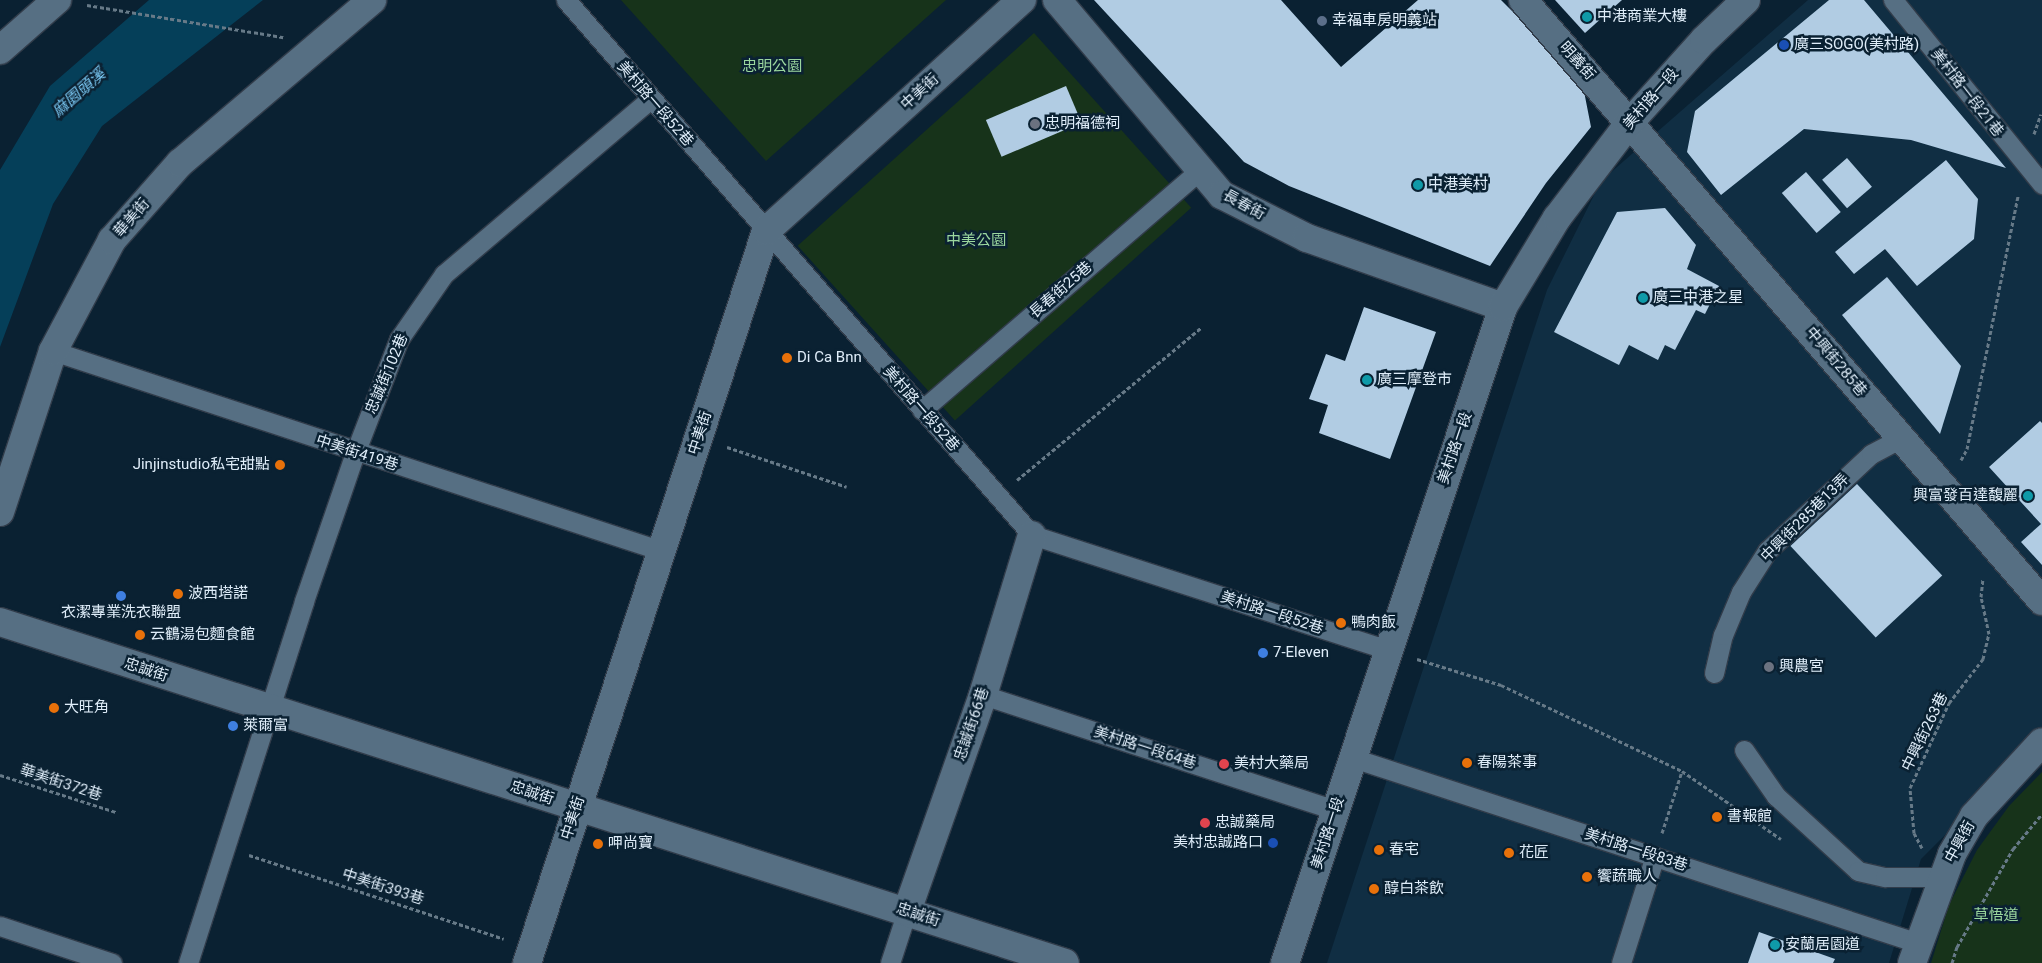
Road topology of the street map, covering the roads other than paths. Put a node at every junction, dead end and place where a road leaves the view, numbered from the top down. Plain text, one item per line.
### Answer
1 (372, 0) edge
2 (566, 0) edge
3 (1022, 0) edge
4 (1057, 0) edge
5 (1523, 0) edge
6 (1746, 0) edge
7 (1893, 0) edge
8 (52, 4) edge
9 (0, 50) edge
10 (650, 99) junction
11 (1631, 121) junction
12 (1200, 170) junction
13 (2042, 184) edge
14 (766, 231) junction
15 (1503, 307) junction
16 (53, 351) junction
17 (922, 410) junction
18 (1901, 438) junction
19 (355, 453) junction
20 (0, 512) edge
21 (1032, 535) junction
22 (662, 551) junction
23 (2042, 601) edge
24 (0, 622) edge
25 (1387, 650) junction
26 (1714, 673) dead end
27 (983, 695) junction
28 (269, 709) junction
29 (2042, 742) edge
30 (1744, 750) dead end
31 (1352, 758) junction
32 (576, 808) junction
33 (1335, 810) junction
34 (1655, 856) junction
35 (1942, 878) junction
36 (907, 912) junction
37 (0, 926) edge
38 (1915, 953) edge
39 (530, 956) edge
40 (112, 963) edge
41 (188, 963) edge
42 (890, 963) edge
43 (1065, 963) edge
44 (1285, 963) edge
45 (1621, 963) edge

1 - 16 street, 華美街
2 - 10 lane, 美村路一段52巷
3 - 14 street, 中美街
4 - 12 street, 長春街
5 - 11 street, 明義街
6 - 11 street, 美村路一段
7 - 13 lane, 美村路一段21巷
8 - 9 street
10 - 14 lane, 美村路一段52巷
10 - 19 lane, 忠誠街102巷
11 - 15 street, 美村路一段
11 - 18 street, 中興街285巷
12 - 15 street, 長春街
12 - 17 lane, 長春街25巷
14 - 17 lane, 美村路一段52巷
14 - 22 street, 中美街
15 - 25 street, 美村路一段
16 - 19 lane, 中美街419巷
16 - 20 street, 華美街
17 - 21 lane, 美村路一段52巷
18 - 23 street, 中興街285巷
18 - 26 lane, 中興街285巷13弄
19 - 22 lane, 中美街419巷
19 - 28 lane, 忠誠街102巷
21 - 25 lane, 美村路一段52巷
21 - 27 street, 忠誠街66巷
22 - 32 street, 中美街
24 - 28 street, 忠誠街
25 - 31 street, 美村路一段
27 - 33 lane, 美村路一段64巷
27 - 36 street, 忠誠街66巷
28 - 32 street, 忠誠街
28 - 41 lane, 忠誠街102巷
29 - 35 street, 中興街
30 - 35 lane
31 - 33 street, 美村路一段
31 - 34 lane, 美村路一段83巷
32 - 36 street, 忠誠街
32 - 39 street, 中美街
33 - 44 street, 美村路一段
34 - 38 lane, 美村路一段83巷
34 - 45 lane
35 - 38 street, 中興街
36 - 42 lane
36 - 43 street, 忠誠街
37 - 40 lane

